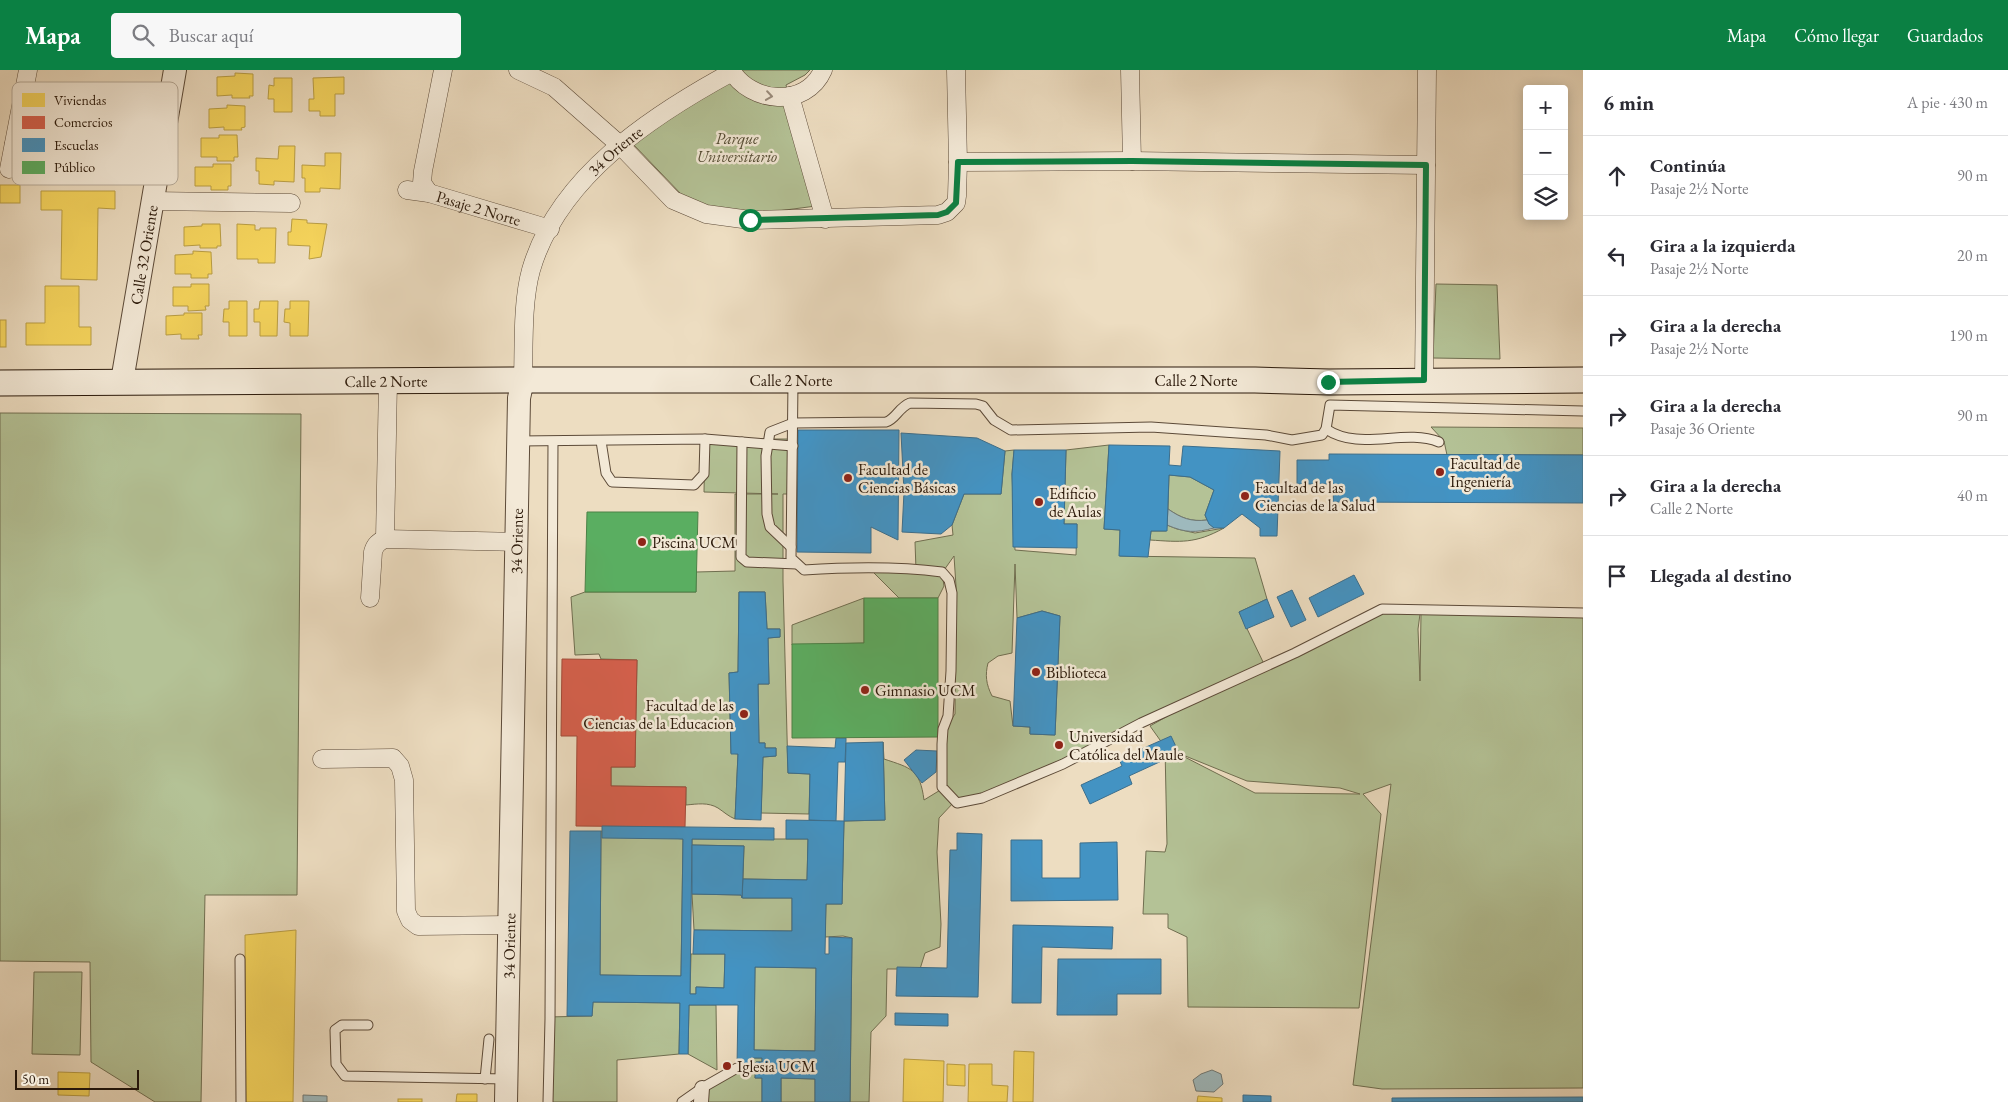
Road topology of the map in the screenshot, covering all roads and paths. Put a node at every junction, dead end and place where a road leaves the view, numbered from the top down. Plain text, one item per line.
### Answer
1 (443, 70) edge
2 (518, 70) edge
3 (823, 70) edge
4 (956, 70) edge
5 (1130, 70) edge
6 (1427, 70) edge
7 (731, 71) edge
8 (790, 96) junction
9 (621, 146) junction
10 (12, 154) edge
11 (1132, 161) junction
12 (958, 162) junction
13 (1426, 165) junction
14 (9, 170) dead end
15 (155, 185) edge
16 (407, 190) dead end
17 (428, 193) junction
18 (152, 201) junction
19 (291, 203) dead end
20 (825, 219) junction
21 (550, 228) junction
22 (523, 380) junction
23 (793, 380) junction
24 (1424, 380) junction
25 (1583, 380) edge
26 (122, 381) junction
27 (388, 381) junction
28 (0, 383) edge
29 (1329, 393) junction
30 (1583, 411) edge
31 (793, 423) junction
32 (1326, 429) junction
33 (705, 439) junction
34 (519, 441) junction
35 (601, 441) junction
36 (553, 442) junction
37 (742, 442) junction
38 (1439, 442) dead end
39 (767, 444) junction
40 (793, 446) junction
41 (385, 539) junction
42 (517, 542) junction
43 (791, 547) junction
44 (797, 564) junction
45 (370, 598) dead end
46 (1583, 613) edge
47 (322, 759) dead end
48 (509, 925) junction
49 (240, 959) dead end
50 (368, 1025) dead end
51 (488, 1039) dead end
52 (736, 1068) dead end
53 (496, 1079) junction
54 (701, 1095) edge
55 (241, 1102) edge
56 (506, 1102) edge
57 (548, 1102) edge
58 (682, 1102) edge

1 - 17 street
2 - 9 street
3 - 8 street, 34 Oriente
4 - 12 street
5 - 11 street
6 - 13 street
7 -> 8 street, 34 Oriente
7 - 9 street, 34 Oriente
8 - 20 street
9 - 20 street
9 - 21 street, 34 Oriente
10 - 14 street
11 - 12 street
11 - 13 street
12 - 20 street
13 - 24 street
15 - 18 street, Calle 32 Oriente
16 - 17 street, Pasaje 2 Norte
17 - 21 street, Pasaje 2 Norte
18 - 19 street
18 - 26 street, Calle 32 Oriente
21 - 22 street, 34 Oriente
22 - 23 main road, Calle 2 Norte
22 - 27 main road, Calle 2 Norte
22 - 34 street, 34 Oriente
23 - 29 main road, Calle 2 Norte
23 - 31 lane
24 - 25 main road, Calle 2 Norte
24 - 29 main road, Calle 2 Norte
26 - 27 main road, Calle 2 Norte
26 - 28 main road, Calle 2 Norte
27 - 41 street
29 - 30 lane
29 - 32 lane
31 - 32 lane
31 - 39 lane
31 - 40 lane
32 - 38 lane
33 - 35 lane
33 - 35 lane
33 - 37 lane
34 - 36 lane
34 - 42 street, 34 Oriente
35 - 36 lane
36 - 57 lane
37 - 39 lane
37 - 44 lane
39 - 40 lane
39 - 43 lane
40 - 43 lane
41 - 42 street
41 - 45 street
42 - 48 street, 34 Oriente
43 - 44 lane
44 - 46 lane
47 - 48 street
48 - 53 street, 34 Oriente
49 - 55 lane
50 - 53 lane
51 - 53 lane
52 - 54 lane
53 - 56 street, 34 Oriente
54 - 58 lane

